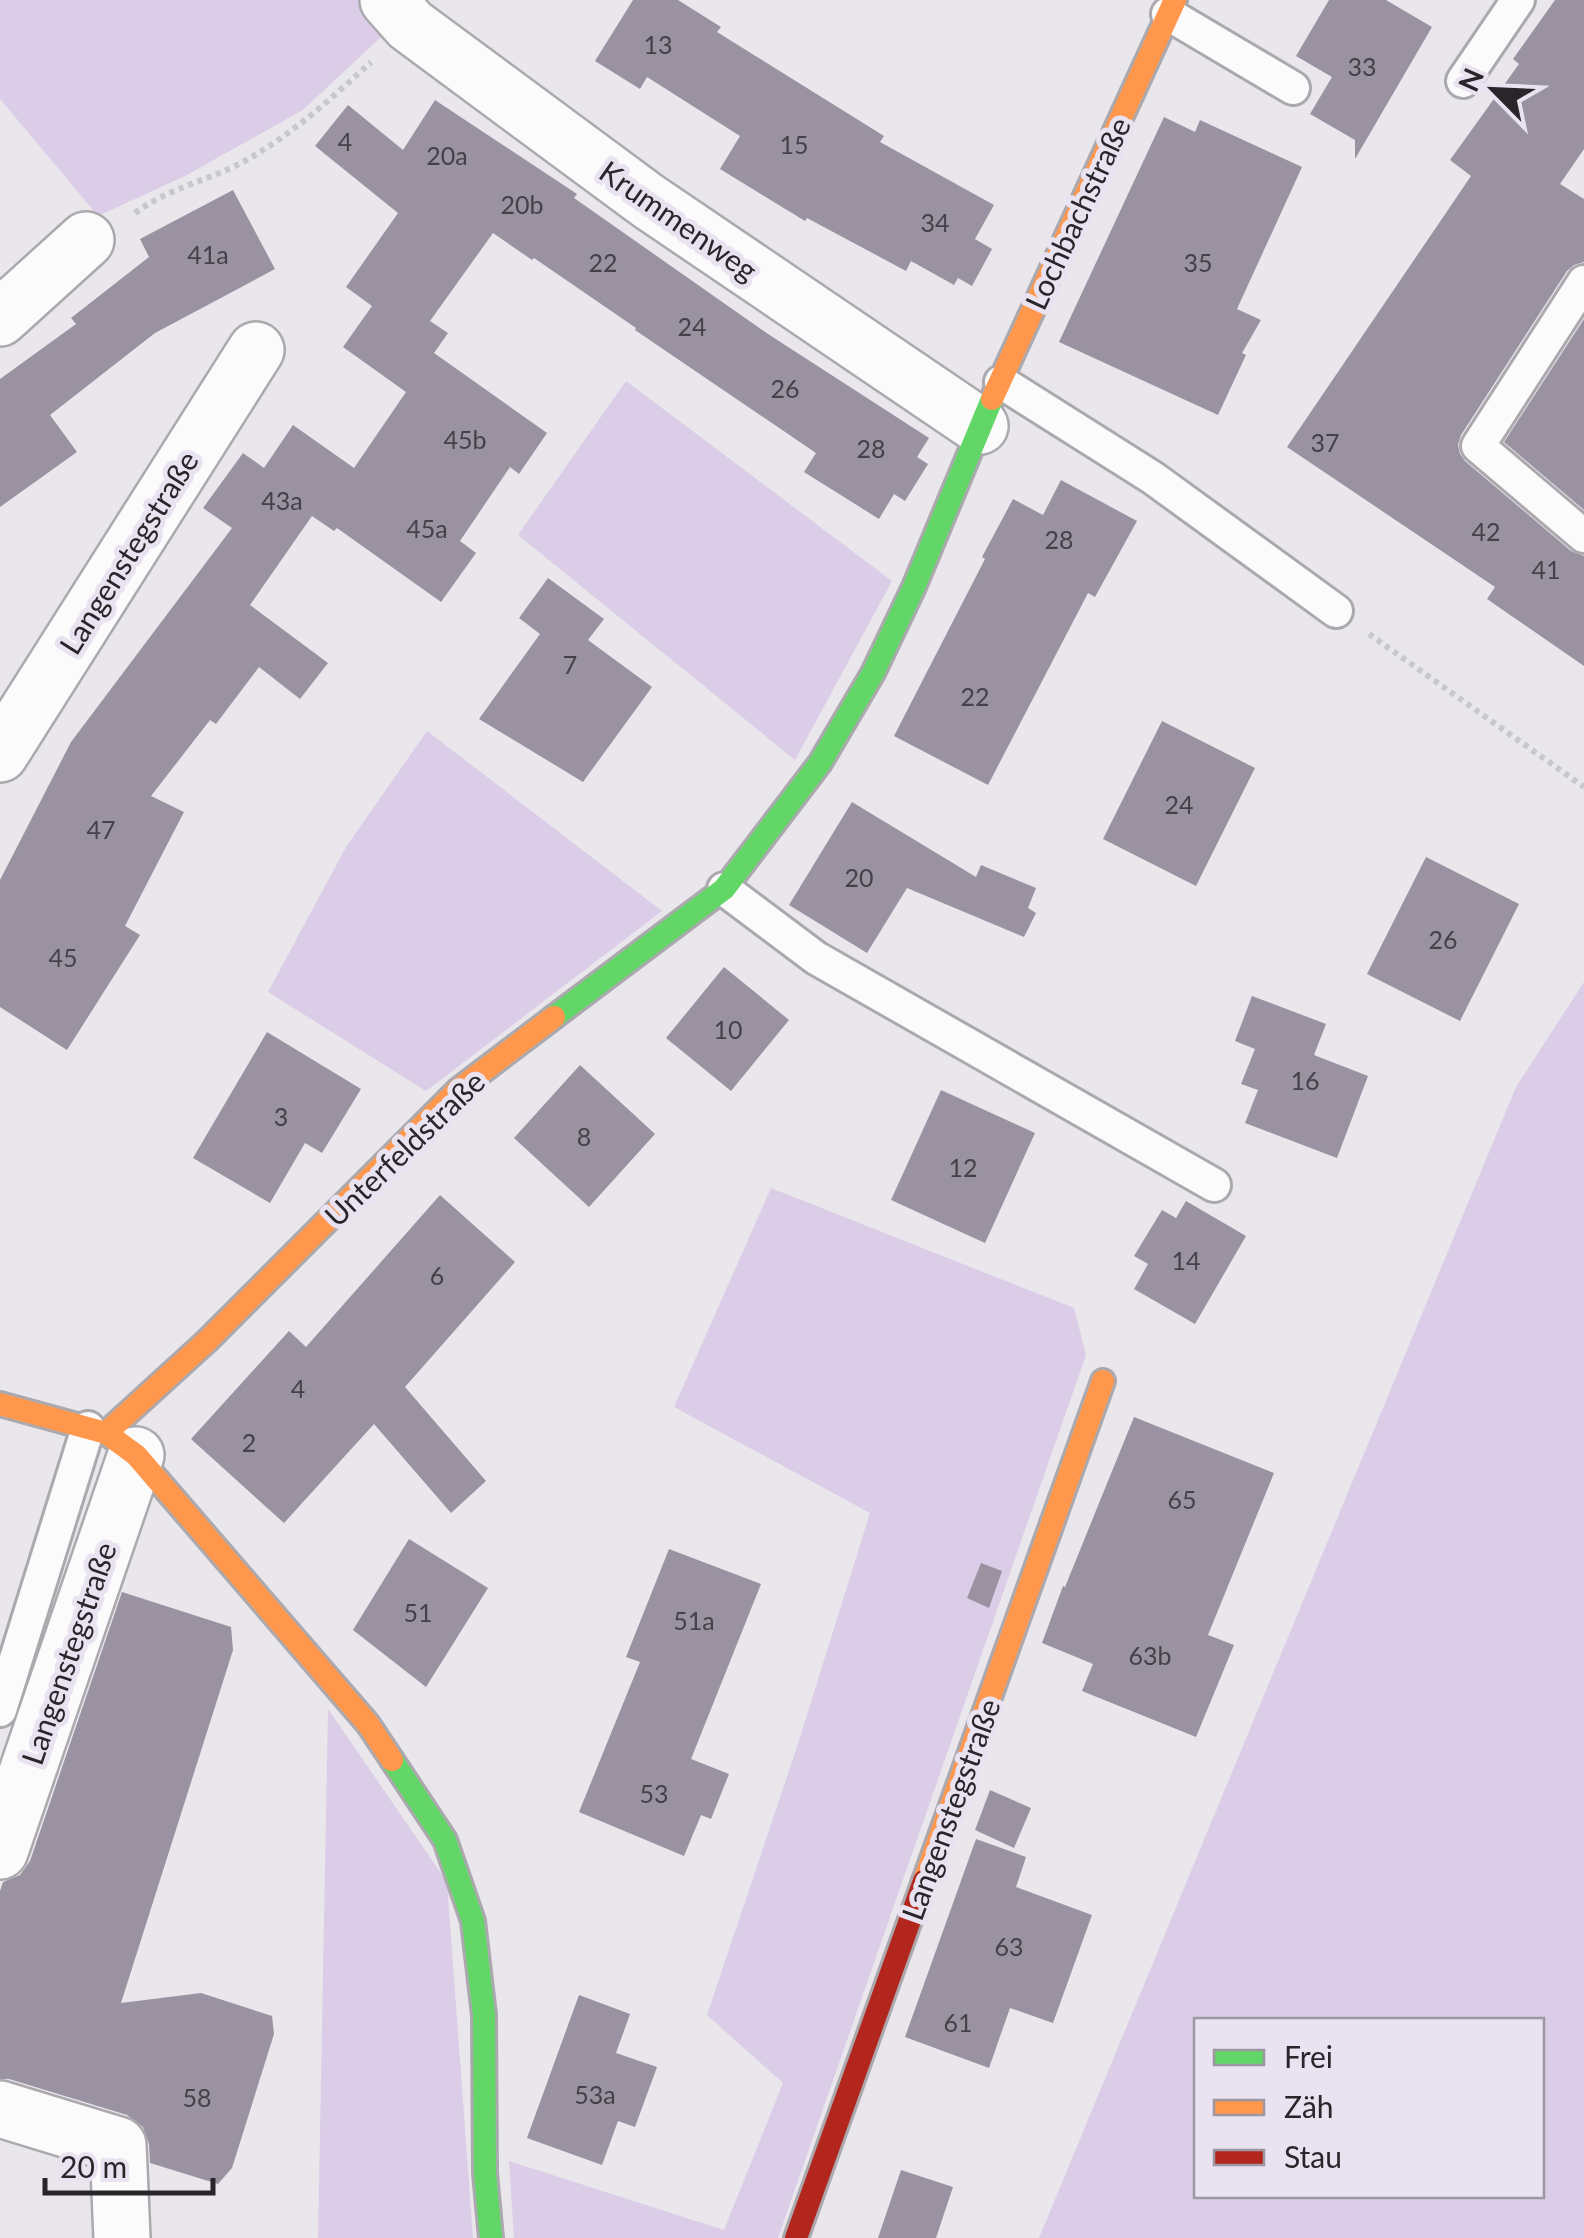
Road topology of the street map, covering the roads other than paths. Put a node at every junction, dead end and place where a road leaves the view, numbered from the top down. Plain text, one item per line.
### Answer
1 (1518, 0) edge
2 (1171, 7) edge
3 (399, 12) edge
4 (1464, 81) dead end
5 (1293, 88) dead end
6 (86, 240) road end
7 (1584, 282) edge
8 (0, 318) edge
9 (256, 350) dead end
10 (991, 404) junction
11 (1584, 536) edge
12 (1336, 611) road end
13 (0, 754) edge
14 (724, 889) junction
15 (1214, 1185) dead end
16 (1103, 1381) dead end
17 (0, 1404) edge
18 (110, 1439) junction
19 (0, 1710) edge
20 (0, 1851) edge
21 (0, 2109) edge
22 (122, 2238) edge
23 (491, 2238) edge
24 (796, 2238) edge

1 - 4 lane
2 - 5 lane
2 - 10 street, Lochbachstraße
3 - 10 street, Krummenweg
6 - 8 street
7 - 11 lane
9 - 13 street, Langenstegstraße
10 - 12 lane
10 - 14 street, Unterfeldstraße
14 - 15 lane
14 - 18 street, Unterfeldstraße
16 - 24 street, Langenstegstraße
17 - 18 street
18 - 19 lane, Langenstegstraße
18 - 20 street, Langenstegstraße
18 - 23 street
21 - 22 street

